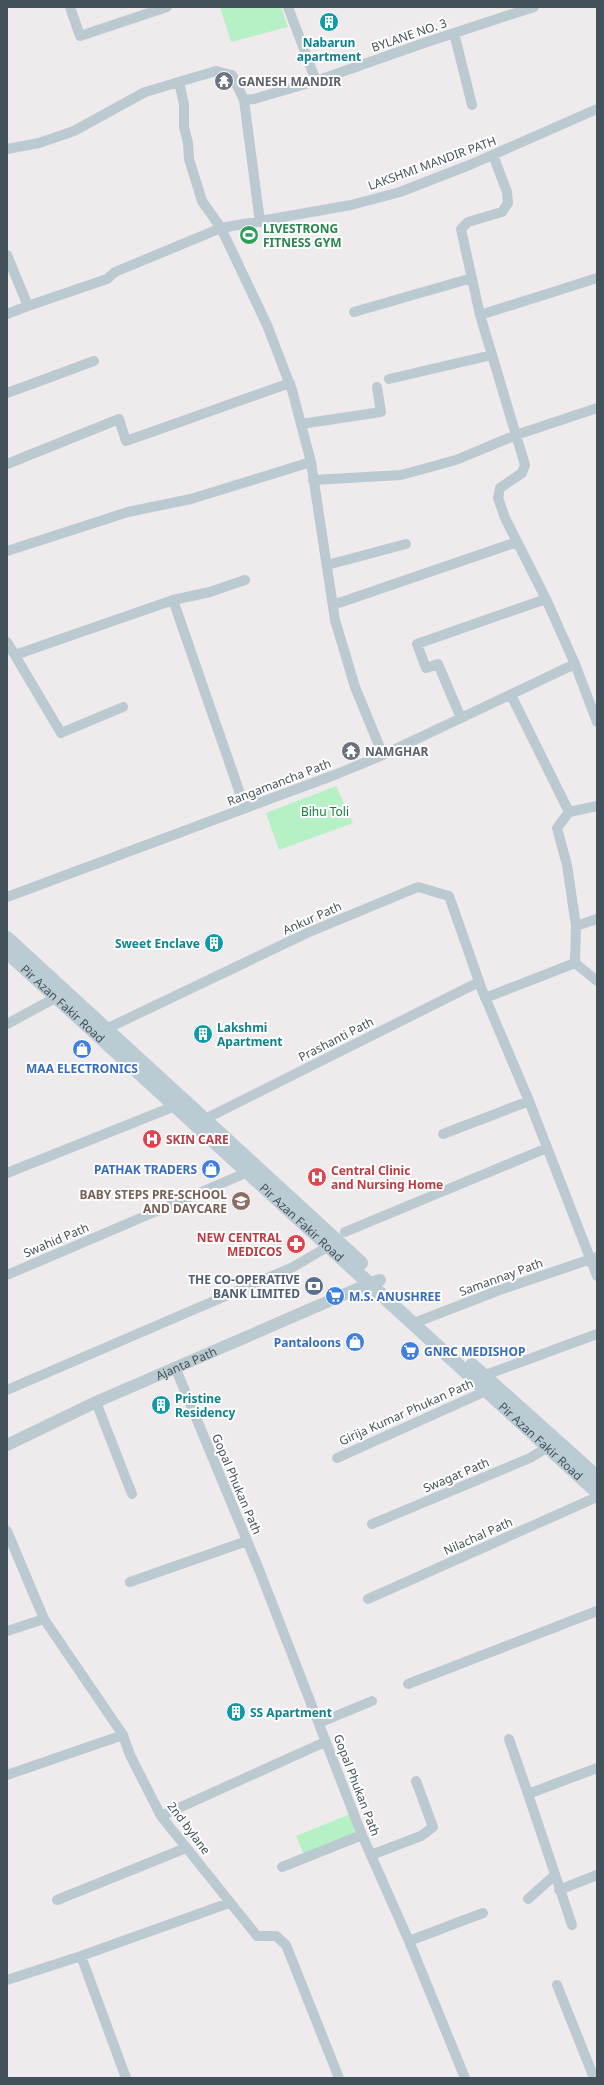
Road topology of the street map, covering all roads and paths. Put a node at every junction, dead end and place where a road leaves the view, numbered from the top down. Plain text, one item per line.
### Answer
1 (70, 7) edge
2 (167, 7) edge
3 (288, 7) edge
4 (534, 7) edge
5 (454, 33) junction
6 (316, 81) junction
7 (179, 82) junction
8 (244, 100) junction
9 (472, 105) dead end
10 (597, 109) edge
11 (7, 149) edge
12 (493, 156) junction
13 (260, 222) junction
14 (221, 228) junction
15 (7, 254) edge
16 (472, 278) junction
17 (597, 278) edge
18 (28, 306) junction
19 (354, 312) dead end
20 (7, 314) edge
21 (480, 315) junction
22 (492, 355) junction
23 (94, 361) dead end
24 (389, 379) dead end
25 (290, 383) junction
26 (377, 387) dead end
27 (7, 393) edge
28 (597, 408) edge
29 (301, 424) junction
30 (516, 435) junction
31 (311, 462) junction
32 (7, 464) edge
33 (313, 480) junction
34 (517, 542) junction
35 (406, 544) dead end
36 (7, 551) edge
37 (327, 564) junction
38 (245, 580) dead end
39 (546, 599) junction
40 (173, 600) junction
41 (333, 605) junction
42 (7, 642) edge
43 (15, 655) junction
44 (576, 664) junction
45 (511, 695) junction
46 (123, 708) dead end
47 (461, 718) junction
48 (597, 722) edge
49 (383, 755) junction
50 (597, 806) edge
51 (245, 808) junction
52 (569, 812) junction
53 (7, 897) edge
54 (597, 919) edge
55 (576, 926) junction
56 (7, 938) edge
57 (7, 952) edge
58 (575, 963) junction
59 (597, 981) edge
60 (479, 982) junction
61 (60, 994) junction
62 (485, 998) junction
63 (7, 1024) edge
64 (106, 1028) junction
65 (529, 1101) junction
66 (175, 1106) junction
67 (205, 1119) junction
68 (443, 1134) dead end
69 (547, 1148) junction
70 (248, 1172) junction
71 (7, 1173) edge
72 (345, 1232) dead end
73 (329, 1246) junction
74 (594, 1259) edge
75 (7, 1275) edge
76 (597, 1276) edge
77 (373, 1283) junction
78 (419, 1322) junction
79 (597, 1334) edge
80 (175, 1367) junction
81 (479, 1378) junction
82 (7, 1390) edge
83 (486, 1391) junction
84 (96, 1402) junction
85 (7, 1445) edge
86 (548, 1447) junction
87 (337, 1458) dead end
88 (597, 1477) edge
89 (597, 1492) edge
90 (132, 1494) dead end
91 (597, 1497) edge
92 (372, 1524) dead end
93 (7, 1531) edge
94 (247, 1541) junction
95 (130, 1582) dead end
96 (368, 1599) dead end
97 (597, 1611) edge
98 (44, 1619) junction
99 (7, 1631) edge
100 (408, 1684) dead end
101 (372, 1701) dead end
102 (319, 1723) junction
103 (123, 1735) junction
104 (509, 1739) dead end
105 (326, 1742) junction
106 (597, 1768) edge
107 (7, 1775) edge
108 (416, 1781) dead end
109 (528, 1794) junction
110 (161, 1816) junction
111 (362, 1835) junction
112 (186, 1848) junction
113 (371, 1855) junction
114 (282, 1867) dead end
115 (555, 1875) junction
116 (597, 1875) edge
117 (559, 1890) junction
118 (528, 1899) dead end
119 (57, 1900) dead end
120 (229, 1903) junction
121 (483, 1913) dead end
122 (572, 1925) dead end
123 (409, 1941) junction
124 (82, 1956) junction
125 (7, 1980) edge
126 (557, 1985) dead end
127 (126, 2078) edge
128 (339, 2078) edge
129 (465, 2078) edge
130 (594, 2078) edge

1 - 2 street
3 - 6 street
4 - 5 street, BYLANE NO. 3
5 - 6 street, BYLANE NO. 3
5 - 9 street
6 - 8 street, BYLANE NO. 3
7 - 8 street
7 - 11 street
7 - 14 street
8 - 13 street
10 - 12 street, LAKSHMI MANDIR PATH
12 - 13 street, LAKSHMI MANDIR PATH
12 - 16 street
13 - 14 street, LAKSHMI MANDIR PATH
14 - 18 street, LAKSHMI MANDIR PATH
14 - 25 street
15 - 18 street
16 - 19 street
16 - 21 street
17 - 21 street
18 - 20 street, LAKSHMI MANDIR PATH
21 - 22 street
22 - 24 street
22 - 30 street
23 - 27 street
25 - 29 street
25 - 32 street
26 - 29 street
28 - 30 street
29 - 31 street
30 - 33 street
30 - 34 street
31 - 33 street
31 - 36 street
33 - 37 street
34 - 39 street
34 - 41 street
35 - 37 street
37 - 41 street
38 - 40 street
39 - 44 street
39 - 47 street
40 - 43 street
40 - 51 street
41 - 49 street
42 - 43 street
43 - 46 street
44 - 45 street, Rangamancha Path
44 - 48 street
45 - 47 street, Rangamancha Path
45 - 52 street
47 - 49 street, Rangamancha Path
49 - 51 street, Rangamancha Path
50 - 52 street
51 - 53 street, Rangamancha Path
52 - 55 street
54 - 55 street
55 - 58 street
56 - 61 main road, Pir Azan Fakir Road
57 - 61 main road, Pir Azan Fakir Road
58 - 59 street
58 - 62 street
60 - 62 street
60 - 64 street, Ankur Path
60 - 67 street, Prashanti Path
61 - 63 street
61 - 64 main road, Pir Azan Fakir Road
61 - 66 main road, Pir Azan Fakir Road
62 - 65 street
64 - 67 main road, Pir Azan Fakir Road
65 - 68 street
65 - 69 street
66 - 70 main road, Pir Azan Fakir Road
66 - 71 street
67 - 77 main road, Pir Azan Fakir Road
69 - 72 street
69 - 74 street
70 - 73 main road, Pir Azan Fakir Road
70 - 75 street, Swahid Path
73 - 77 main road, Pir Azan Fakir Road
73 - 82 street
74 - 76 street
74 - 78 street, Samannay Path
77 - 78 main road, Pir Azan Fakir Road
77 - 80 street, Ajanta Path
78 - 81 main road, Pir Azan Fakir Road
79 - 81 street
80 - 84 street, Ajanta Path
80 - 94 street, Gopal Phukan Path
81 - 83 main road, Pir Azan Fakir Road
81 - 88 main road, Pir Azan Fakir Road
83 - 86 main road, Pir Azan Fakir Road
83 - 87 street, Girija Kumar Phukan Path
84 - 85 street, Ajanta Path
84 - 90 street
86 - 89 main road, Pir Azan Fakir Road
86 - 92 street, Swagat Path
91 - 96 street, Nilachal Path
93 - 98 street, 2nd bylane
94 - 95 street
94 - 102 street, Gopal Phukan Path
97 - 100 street
98 - 99 street
98 - 103 street, 2nd bylane
101 - 102 street
102 - 105 street, Gopal Phukan Path
103 - 107 street
103 - 110 street, 2nd bylane
104 - 109 street
105 - 110 street
105 - 111 street, Gopal Phukan Path
106 - 109 street
108 - 113 street
109 - 115 street
110 - 112 street, 2nd bylane
111 - 113 street, Gopal Phukan Path
111 - 114 street
112 - 119 street
112 - 120 street, 2nd bylane
113 - 123 street, Gopal Phukan Path
115 - 117 street
115 - 118 street
116 - 117 street
117 - 122 street
120 - 124 street
120 - 128 street, 2nd bylane
121 - 123 street
123 - 129 street, Gopal Phukan Path
124 - 125 street
124 - 127 street
126 - 130 street

